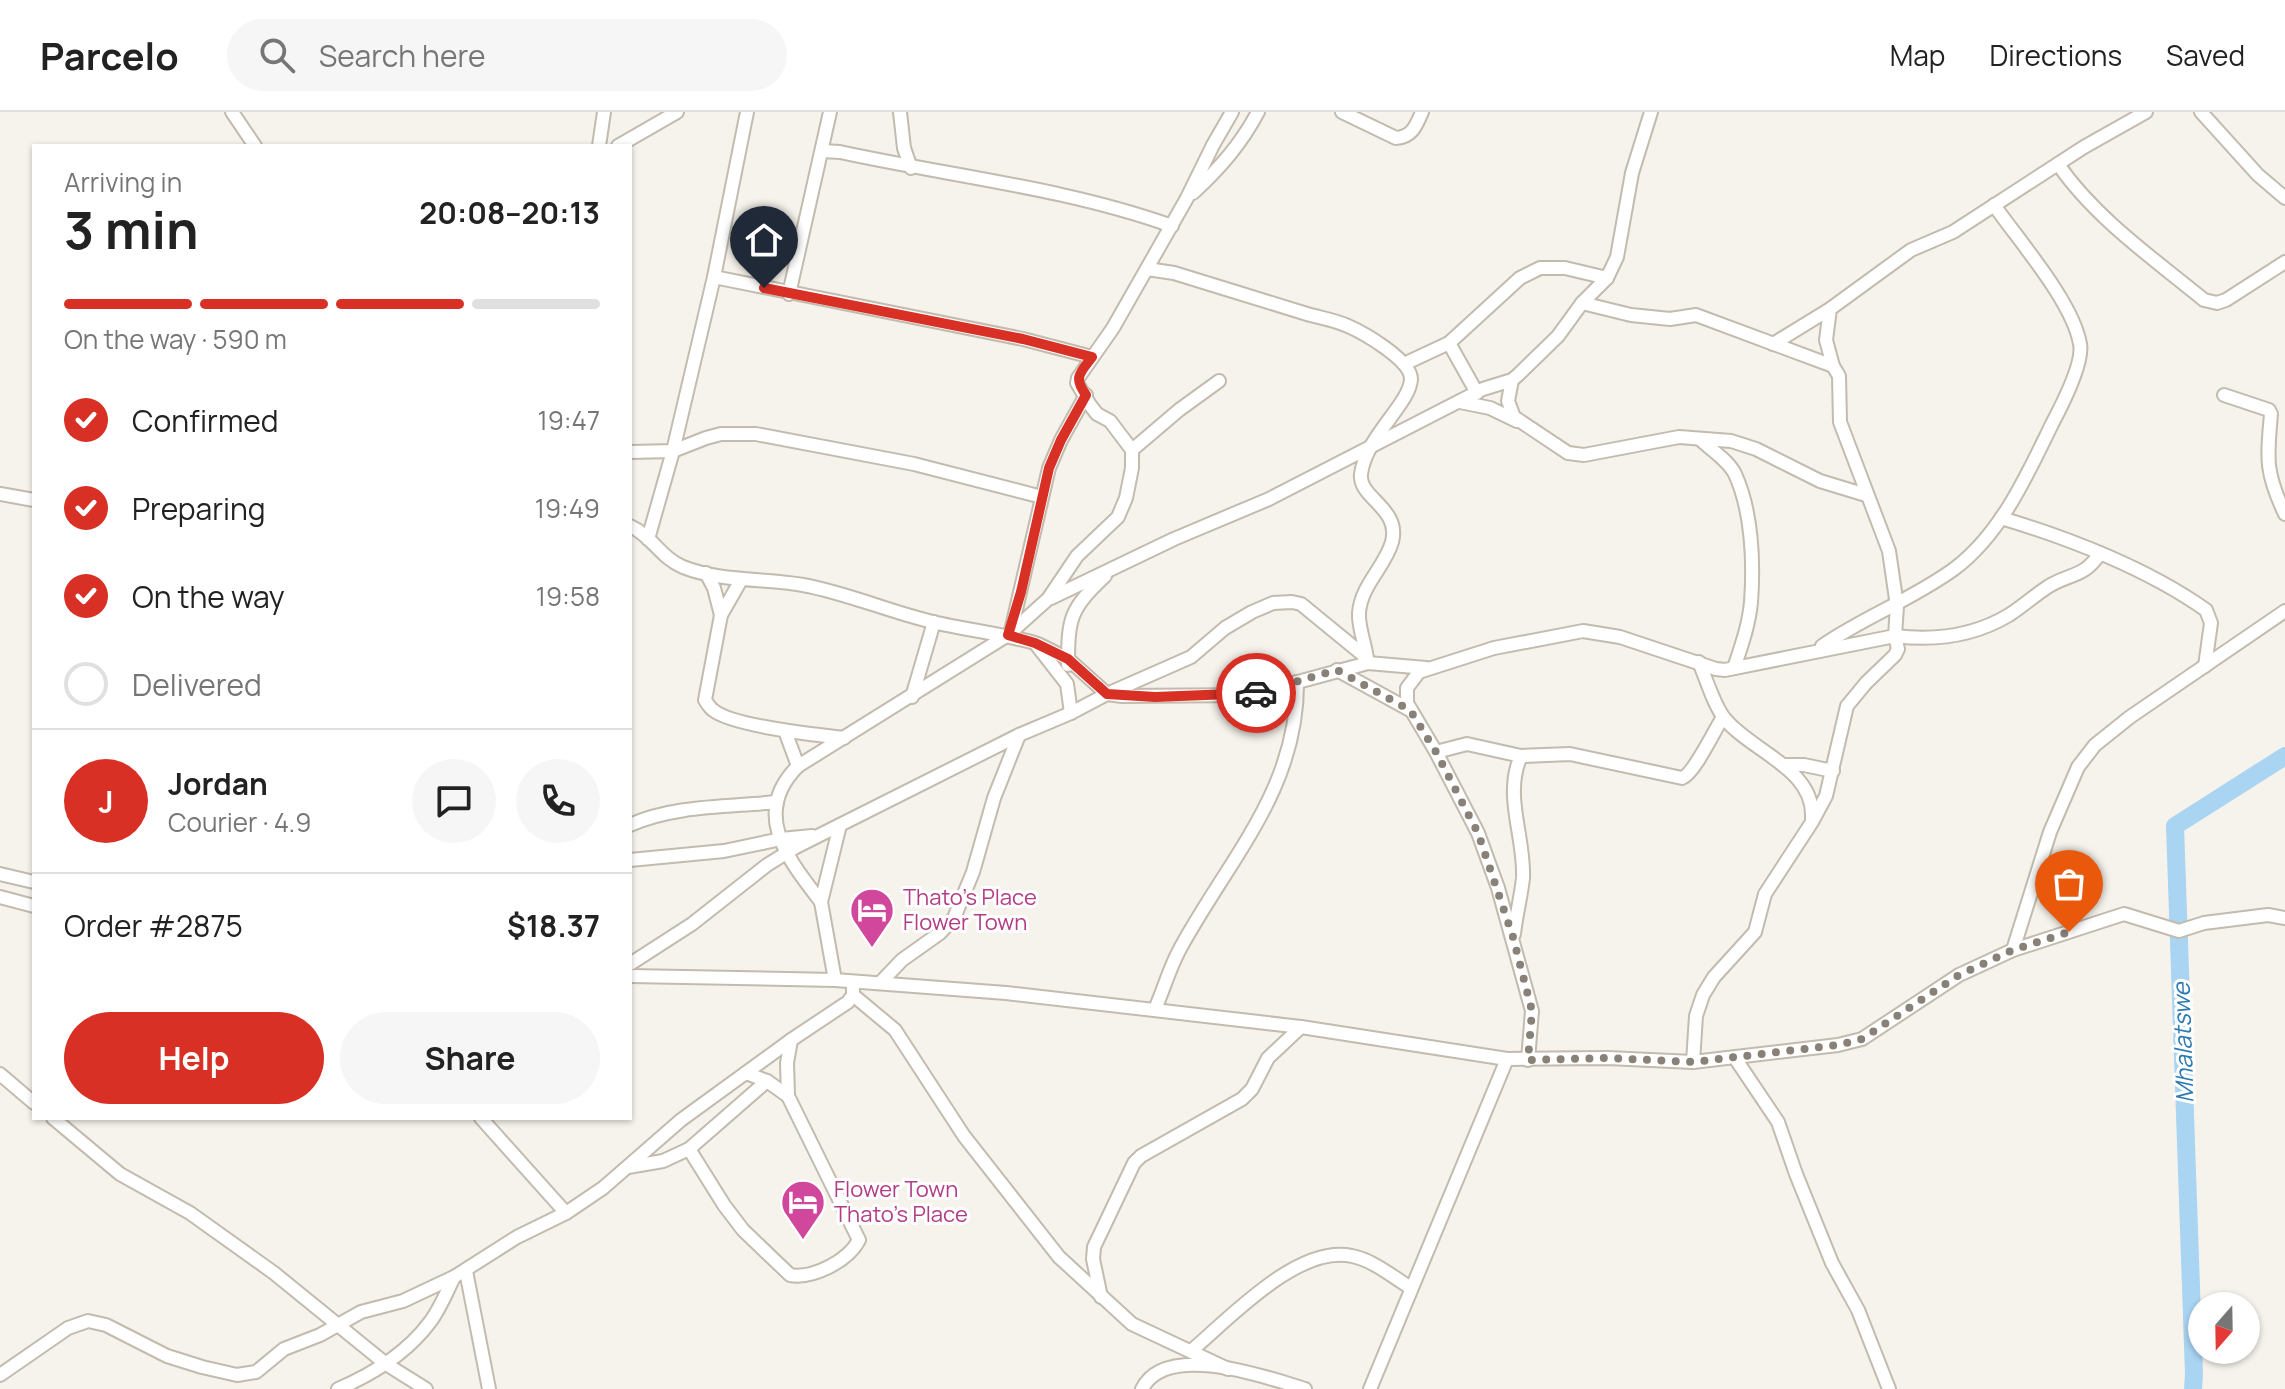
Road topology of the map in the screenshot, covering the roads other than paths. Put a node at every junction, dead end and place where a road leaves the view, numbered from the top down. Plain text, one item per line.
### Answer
1 (232, 112) edge
2 (604, 112) edge
3 (677, 112) edge
4 (830, 112) edge
5 (900, 112) edge
6 (1232, 112) edge
7 (1258, 112) edge
8 (1342, 112) edge
9 (1422, 112) edge
10 (1651, 112) edge
11 (2146, 112) edge
12 (2201, 112) edge
13 (743, 113) edge
14 (254, 144) edge
15 (599, 144) edge
16 (621, 144) edge
17 (822, 151) junction
18 (2058, 164) junction
19 (911, 168) junction
20 (1187, 198) junction
21 (2285, 198) edge
22 (1994, 205) junction
23 (1172, 226) junction
24 (2285, 262) edge
25 (1147, 269) junction
26 (714, 277) junction
27 (1607, 278) junction
28 (789, 294) junction
29 (1582, 303) junction
30 (1830, 309) junction
31 (1449, 343) junction
32 (1773, 344) junction
33 (1092, 357) junction
34 (1404, 364) junction
35 (1833, 366) junction
36 (1512, 380) junction
37 (1219, 381) dead end
38 (1477, 393) junction
39 (1086, 395) junction
40 (2224, 395) dead end
41 (1459, 402) junction
42 (1517, 421) junction
43 (1700, 439) junction
44 (1367, 449) junction
45 (1132, 450) junction
46 (673, 451) junction
47 (632, 452) edge
48 (0, 494) edge
49 (1866, 495) junction
50 (1042, 497) junction
51 (32, 500) edge
52 (2285, 514) edge
53 (2001, 518) junction
54 (632, 527) edge
55 (648, 539) junction
56 (2100, 553) junction
57 (1113, 568) junction
58 (706, 573) junction
59 (741, 580) junction
60 (1048, 599) junction
61 (1897, 606) junction
62 (2285, 611) edge
63 (721, 615) junction
64 (934, 622) junction
65 (1009, 634) junction
66 (1895, 636) junction
67 (1035, 643) junction
68 (1816, 650) junction
69 (1068, 659) junction
70 (1368, 661) junction
71 (1699, 662) junction
72 (2205, 666) junction
73 (1430, 668) junction
74 (1734, 668) junction
75 (1337, 670) junction
76 (1297, 682) junction
77 (1067, 684) junction
78 (1107, 694) junction
79 (912, 697) junction
80 (1410, 710) junction
81 (1071, 713) junction
82 (1723, 717) junction
83 (785, 731) junction
84 (1019, 735) junction
85 (844, 738) junction
86 (1436, 752) junction
87 (1521, 756) junction
88 (1780, 765) junction
89 (798, 766) junction
90 (1833, 771) junction
91 (777, 802) junction
92 (1812, 822) junction
93 (632, 824) edge
94 (840, 825) junction
95 (820, 836) junction
96 (781, 839) junction
97 (786, 854) junction
98 (632, 860) edge
99 (0, 874) edge
100 (32, 882) edge
101 (0, 897) edge
102 (821, 902) junction
103 (32, 905) edge
104 (2285, 918) edge
105 (1513, 937) junction
106 (2013, 950) junction
107 (632, 963) edge
108 (632, 976) edge
109 (835, 980) junction
110 (880, 983) junction
111 (853, 989) junction
112 (1155, 1009) junction
113 (1301, 1027) junction
114 (791, 1040) junction
115 (1735, 1058) junction
116 (1507, 1059) junction
117 (1528, 1060) junction
118 (1693, 1062) junction
119 (746, 1073) junction
120 (0, 1074) edge
121 (767, 1081) junction
122 (788, 1096) junction
123 (32, 1101) edge
124 (55, 1120) edge
125 (483, 1120) edge
126 (689, 1149) junction
127 (628, 1167) junction
128 (566, 1213) junction
129 (460, 1274) junction
130 (1411, 1288) junction
131 (1101, 1297) junction
132 (339, 1325) junction
133 (1191, 1351) junction
134 (386, 1364) junction
135 (1228, 1369) junction
136 (0, 1375) edge
137 (338, 1389) edge
138 (426, 1389) edge
139 (489, 1389) edge
140 (1142, 1389) edge
141 (1305, 1389) edge
142 (1370, 1389) edge
143 (1889, 1389) edge

1 - 14 street
2 - 15 street
3 - 16 street
4 - 17 street
5 - 19 street
6 - 20 street
7 - 20 street
8 - 9 street
10 - 27 street
11 - 18 street
12 - 21 street
13 - 26 street
17 - 19 street
17 - 28 street
18 - 22 street
18 - 24 street
19 - 23 street
20 - 23 street
22 - 30 street
22 - 53 street
23 - 25 street
25 - 33 street
25 - 34 street
26 - 28 street
26 - 46 street
27 - 29 street
27 - 31 street
28 - 33 street
29 - 32 street
29 - 36 street
30 - 32 street
30 - 35 street
31 - 34 street
31 - 38 street
32 - 35 street
33 - 39 street
34 - 44 street
35 - 49 street
36 - 38 street
36 - 42 street
37 - 45 street
38 - 41 street
39 - 45 street
39 - 50 street
40 - 52 street
41 - 42 street
41 - 44 street
42 - 43 street
43 - 49 street
43 - 74 street
44 - 57 street
44 - 70 street
45 - 60 street
46 - 47 street
46 - 50 street
46 - 55 street
48 - 51 street
49 - 61 street
50 - 65 street
53 - 56 street
53 - 61 street
54 - 55 street
55 - 58 street
56 - 66 street
56 - 72 street
57 - 60 street
57 - 69 street
58 - 59 street
58 - 63 street
59 - 63 street
59 - 64 street
60 - 65 street
61 - 66 street
61 - 68 street
62 - 72 street
63 - 83 street
64 - 65 street
64 - 79 street
65 - 67 street
65 - 79 street
66 - 68 street
66 - 90 street
67 - 69 street
67 - 77 street
68 - 74 street
69 - 77 street
69 - 78 street
70 - 73 street
70 - 75 street
70 - 78 street
71 - 73 street
71 - 74 street
71 - 82 street
72 - 106 street
73 - 80 street
75 - 76 street
75 - 80 street
76 - 78 street
76 - 112 street
77 - 81 street
78 - 81 street
79 - 85 street
80 - 86 street
81 - 84 street
82 - 87 street
82 - 88 street
83 - 85 street
83 - 89 street
84 - 94 street
84 - 110 street
85 - 89 street
86 - 87 street
86 - 105 street
87 - 105 street
88 - 90 street
88 - 92 street
89 - 91 street
90 - 92 street
91 - 93 street
91 - 96 street
92 - 118 street
94 - 95 street
94 - 102 street
95 - 96 street
95 - 97 street
96 - 97 street
96 - 98 street
97 - 102 street
97 - 107 street
99 - 100 street
101 - 103 street
102 - 109 street
104 - 106 street
105 - 117 street
106 - 115 street
108 - 109 street
109 - 111 street
110 - 111 street
110 - 112 street
111 - 114 street
111 - 131 street
112 - 113 street
113 - 116 street
113 - 131 street
114 - 119 street
114 - 122 street
115 - 118 street
115 - 143 street
116 - 117 street
116 - 130 street
117 - 118 street
119 - 121 street
119 - 127 street
120 - 123 street
121 - 122 street
121 - 126 street
122 - 126 street
124 - 132 street
125 - 128 street
126 - 127 street
127 - 128 street
128 - 129 street
129 - 132 street
129 - 134 street
129 - 139 street
130 - 133 street
130 - 142 street
131 - 133 street
132 - 134 street
132 - 136 street
133 - 135 street
134 - 137 street
134 - 138 street
135 - 140 street
135 - 141 street

